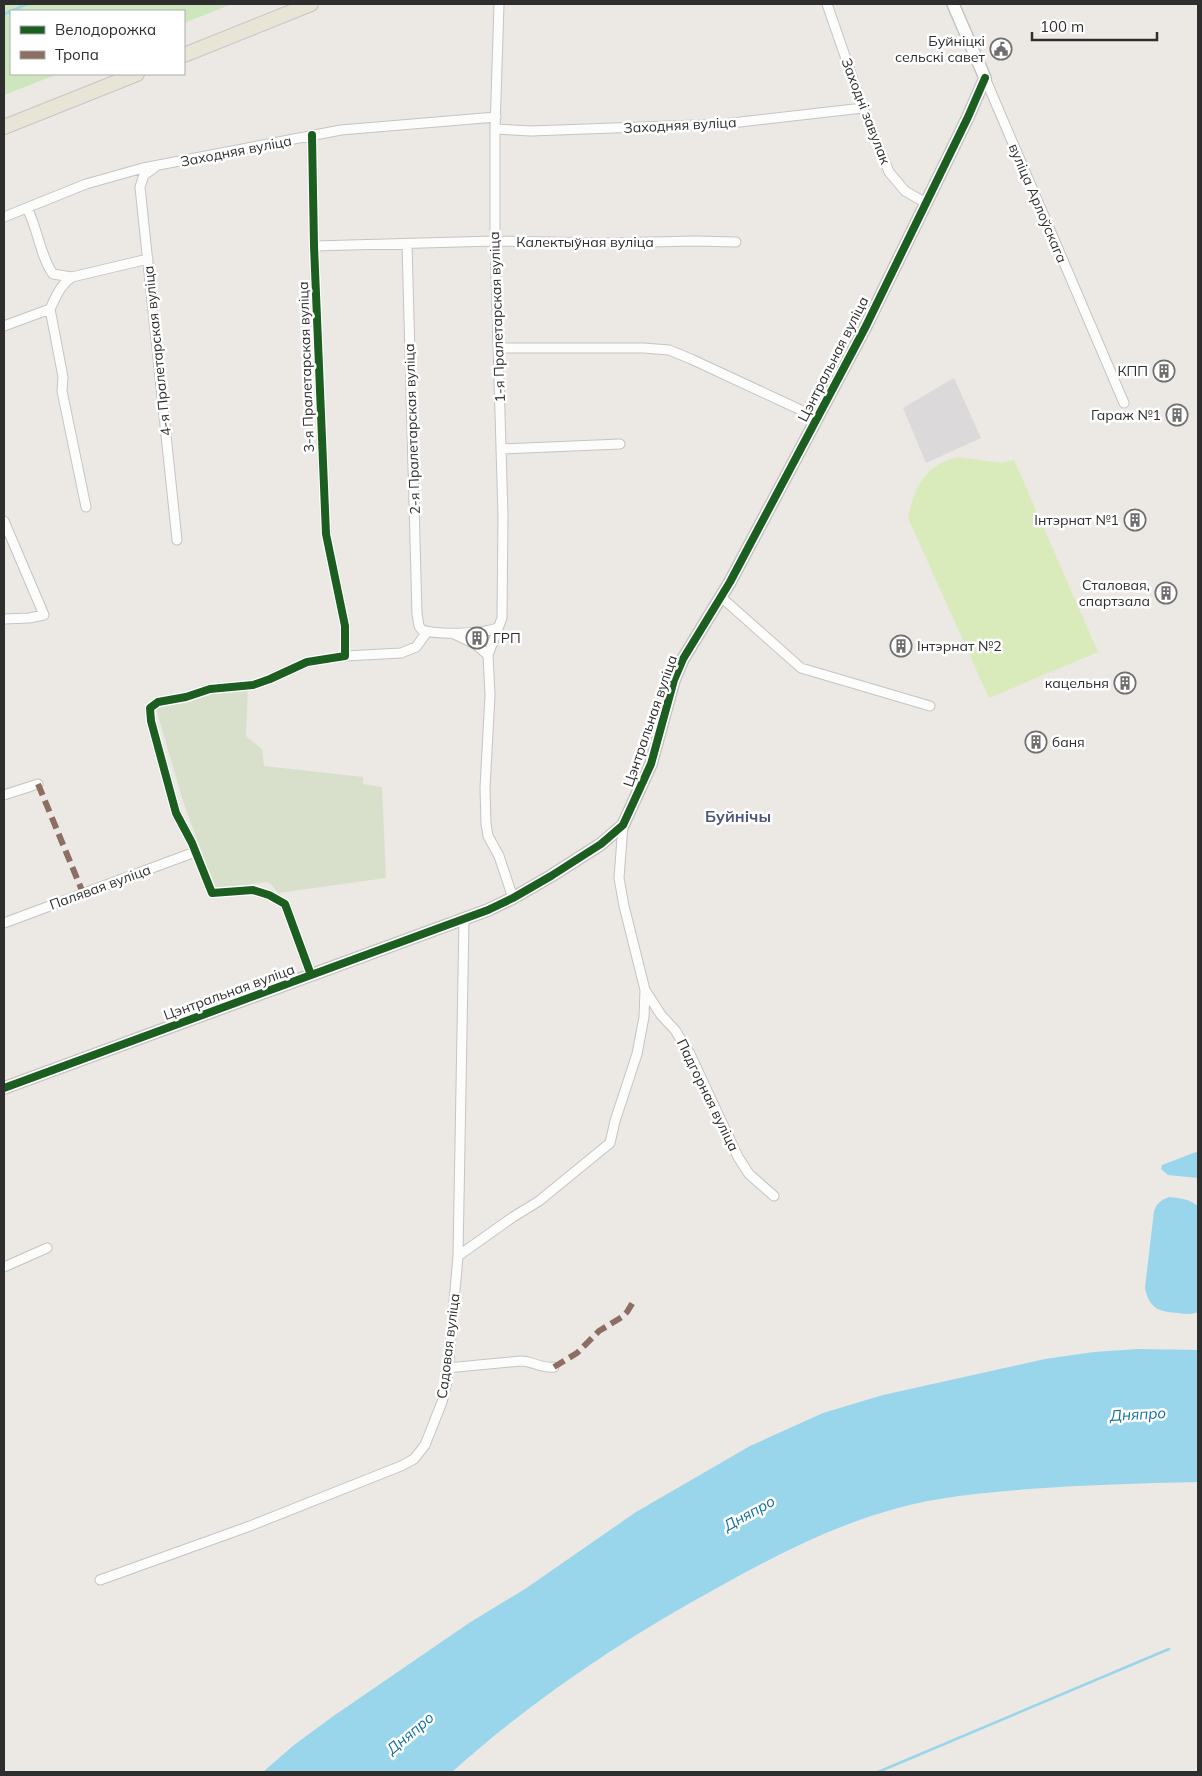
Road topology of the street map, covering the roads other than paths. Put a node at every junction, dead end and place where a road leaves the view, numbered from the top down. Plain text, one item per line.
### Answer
1 (311, 4) edge
2 (499, 4) edge
3 (827, 4) edge
4 (953, 4) edge
5 (185, 55) edge
6 (134, 75) edge
7 (985, 78) junction
8 (863, 108) junction
9 (496, 117) junction
10 (4, 127) edge
11 (495, 129) junction
12 (312, 136) junction
13 (155, 167) junction
14 (926, 202) junction
15 (27, 208) junction
16 (4, 217) edge
17 (495, 241) junction
18 (736, 242) dead end
19 (407, 244) junction
20 (314, 246) junction
21 (148, 259) junction
22 (72, 277) junction
23 (50, 309) junction
24 (4, 326) edge
25 (499, 348) junction
26 (1124, 403) dead end
27 (818, 418) junction
28 (620, 444) dead end
29 (501, 449) junction
30 (86, 506) dead end
31 (4, 521) edge
32 (177, 540) dead end
33 (721, 597) junction
34 (4, 619) edge
35 (497, 628) junction
36 (427, 632) junction
37 (449, 632) junction
38 (488, 655) junction
39 (345, 656) junction
40 (930, 706) dead end
41 (38, 784) dead end
42 (4, 794) edge
43 (623, 825) junction
44 (196, 852) junction
45 (513, 898) junction
46 (464, 919) junction
47 (4, 923) edge
48 (311, 975) junction
49 (645, 990) junction
50 (4, 1088) edge
51 (774, 1196) dead end
52 (47, 1248) dead end
53 (458, 1256) junction
54 (4, 1267) edge
55 (554, 1367) dead end
56 (448, 1368) junction
57 (100, 1580) dead end

1 - 5 main road
2 - 9 street, 1-я Пралетарская вуліца
3 - 8 street, Заходні завулак
4 - 7 street, вуліца Арлоўскага
6 - 10 main road
7 - 14 street, Цэнтральная вуліца
7 - 26 street, вуліца Арлоўскага
8 - 11 street, Заходняя вуліца
8 - 14 street, Заходні завулак
9 - 11 street, 1-я Пралетарская вуліца
9 - 12 street, Заходняя вуліца
11 - 17 street, 1-я Пралетарская вуліца
12 - 13 street, Заходняя вуліца
12 - 20 street, 3-я Пралетарская вуліца
13 - 15 street, Заходняя вуліца
13 - 21 street, 4-я Пралетарская вуліца
14 - 27 street, Цэнтральная вуліца
15 - 16 street, Заходняя вуліца
15 - 22 street
17 - 18 street, Калектыўная вуліца
17 - 19 street, Калектыўная вуліца
17 - 25 street, 1-я Пралетарская вуліца
19 - 20 street, Калектыўная вуліца
19 - 36 street, 2-я Пралетарская вуліца
20 - 39 street, 3-я Пралетарская вуліца
21 - 22 street
21 - 32 street, 4-я Пралетарская вуліца
22 - 23 street
23 - 24 street
23 - 30 street
25 - 27 street
25 - 29 street, 1-я Пралетарская вуліца
27 - 33 street, Цэнтральная вуліца
28 - 29 street
29 - 35 street, 1-я Пралетарская вуліца
31 - 34 street
33 - 40 street
33 - 43 street, Цэнтральная вуліца
35 - 37 street
35 - 38 street
36 - 37 street
36 - 39 street
37 - 38 street
38 - 45 street
39 - 44 street
41 - 42 street
43 - 45 street, Цэнтральная вуліца
43 - 49 street, Падгорная вуліца
44 - 47 street, Палявая вуліца
44 - 48 street
45 - 46 street, Цэнтральная вуліца
46 - 48 street, Цэнтральная вуліца
46 - 53 street, Садовая вуліца
48 - 50 street, Цэнтральная вуліца
49 - 51 street, Падгорная вуліца
49 - 53 street, Падгорная вуліца
52 - 54 street
53 - 56 street, Садовая вуліца
55 - 56 street
56 - 57 street, Садовая вуліца

